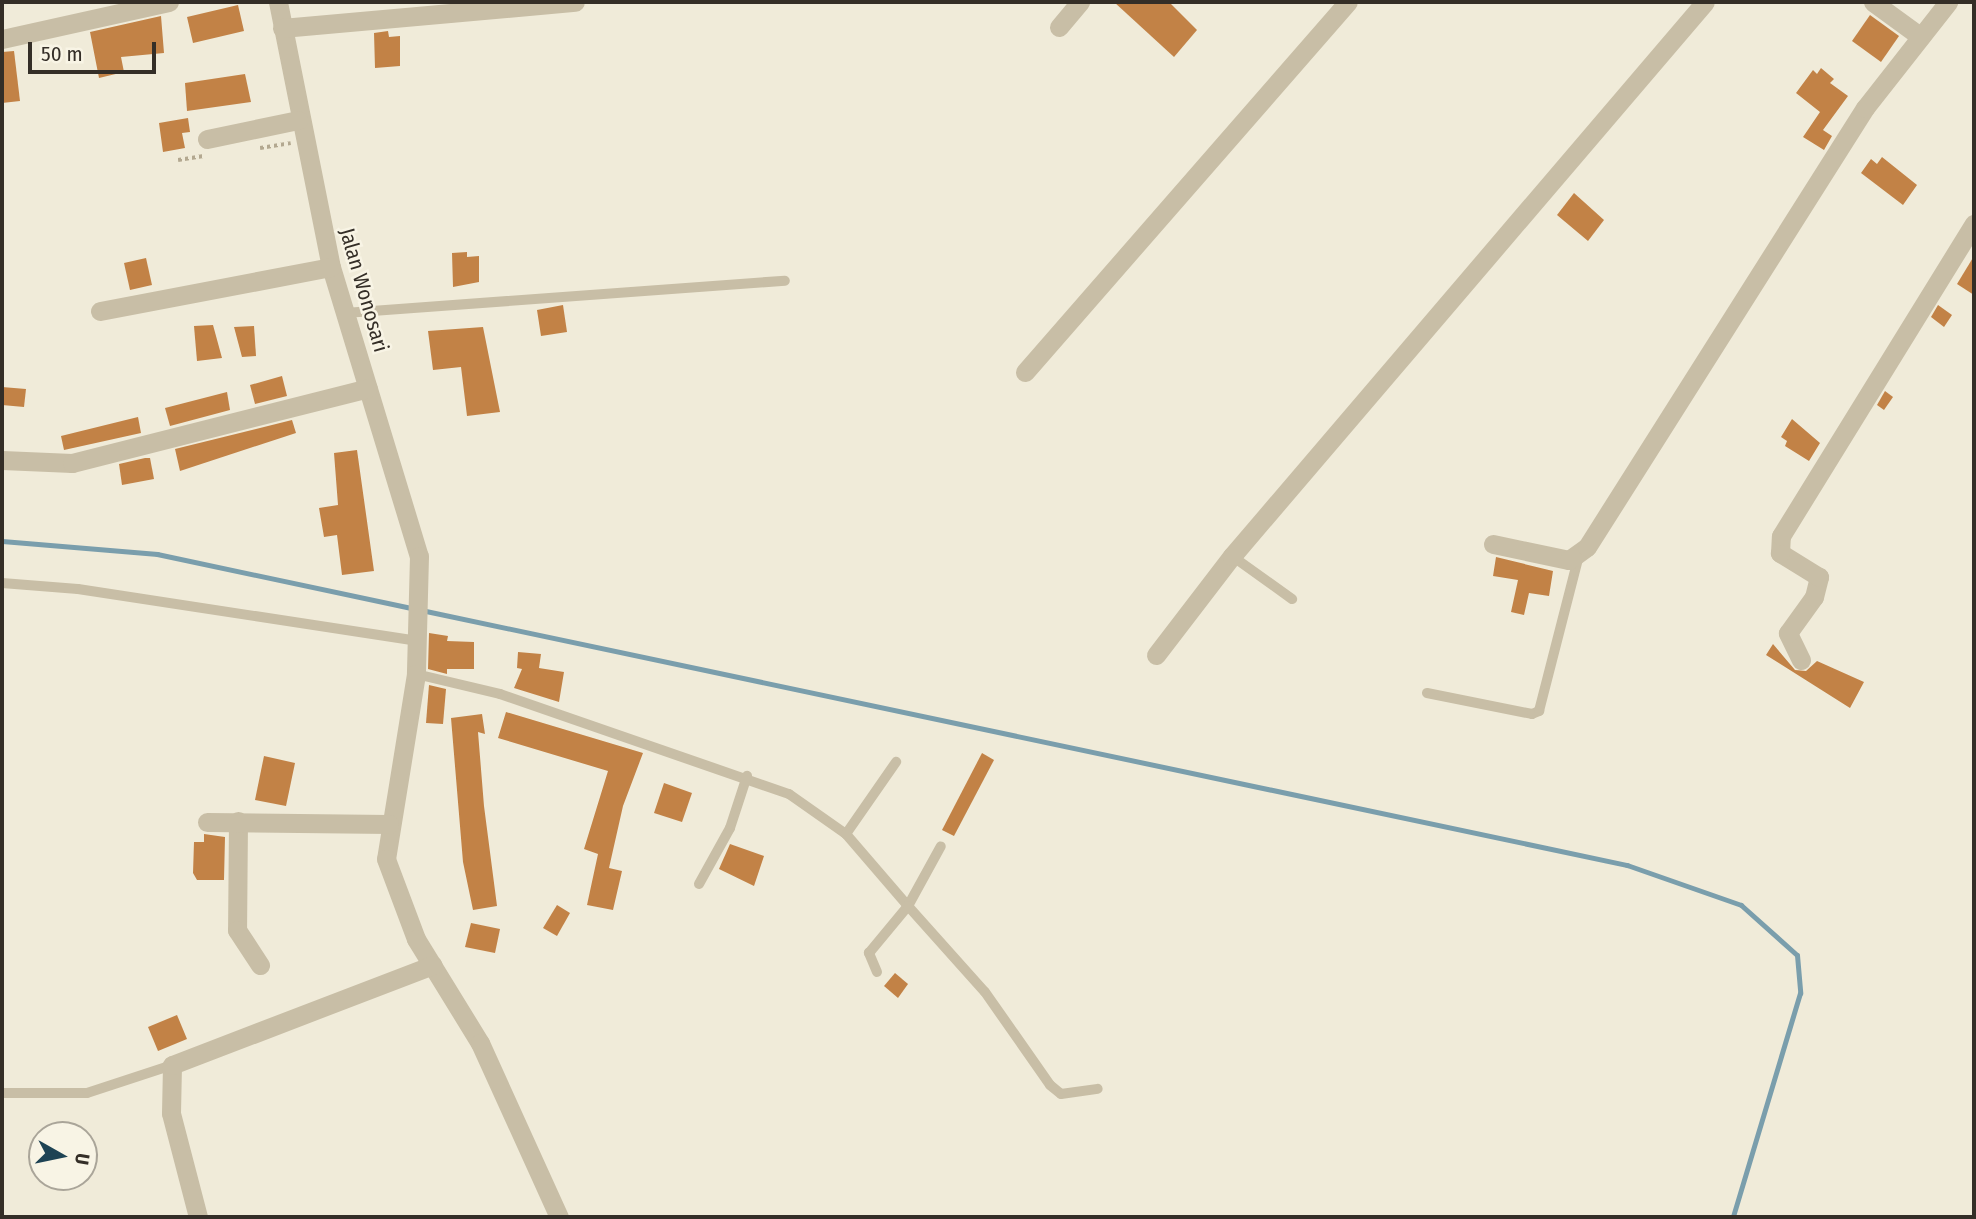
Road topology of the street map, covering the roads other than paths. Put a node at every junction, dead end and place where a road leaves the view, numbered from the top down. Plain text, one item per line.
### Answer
1 (169, 2) edge
2 (278, 2) edge
3 (575, 2) edge
4 (1080, 2) edge
5 (1349, 2) edge
6 (1705, 2) edge
7 (1873, 2) edge
8 (1948, 2) edge
9 (1059, 27) dead end
10 (282, 28) junction
11 (1920, 37) junction
12 (2, 39) edge
13 (298, 120) junction
14 (207, 139) dead end
15 (1974, 224) edge
16 (331, 267) junction
17 (785, 281) dead end
18 (100, 311) dead end
19 (345, 313) junction
20 (1025, 372) dead end
21 (368, 388) junction
22 (2, 460) edge
23 (1493, 544) dead end
24 (1579, 555) junction
25 (1232, 556) junction
26 (2, 583) edge
27 (1292, 599) dead end
28 (418, 637) junction
29 (1156, 654) dead end
30 (1801, 660) dead end
31 (416, 674) junction
32 (1427, 693) dead end
33 (896, 762) dead end
34 (747, 776) junction
35 (238, 821) junction
36 (207, 822) dead end
37 (388, 824) junction
38 (846, 834) junction
39 (941, 846) dead end
40 (699, 884) dead end
41 (908, 905) junction
42 (260, 965) dead end
43 (432, 965) junction
44 (877, 972) dead end
45 (172, 1065) junction
46 (1098, 1088) dead end
47 (2, 1093) edge
48 (198, 1217) edge
49 (559, 1217) edge

1 - 12 street
2 - 10 street, Jalan Wonosari
3 - 10 street
4 - 9 street
5 - 20 street
6 - 25 street
7 - 11 street
8 - 11 street
10 - 13 street, Jalan Wonosari
11 - 24 street
13 - 14 street
13 - 16 street, Jalan Wonosari
15 - 30 street
16 - 18 street
16 - 19 street, Jalan Wonosari
17 - 19 lane
19 - 21 street, Jalan Wonosari
21 - 22 street
21 - 28 street, Jalan Wonosari
23 - 24 street
24 - 32 lane
25 - 27 lane
25 - 29 street
26 - 28 lane
28 - 31 street, Jalan Wonosari
31 - 34 lane
31 - 37 street, Jalan Wonosari
33 - 38 lane
34 - 38 lane
34 - 40 lane
35 - 36 street
35 - 37 street
35 - 42 street
37 - 43 street, Jalan Wonosari
38 - 41 lane
39 - 41 lane
41 - 44 lane
41 - 46 lane
43 - 45 street
43 - 49 street, Jalan Wonosari
45 - 47 lane
45 - 48 street

